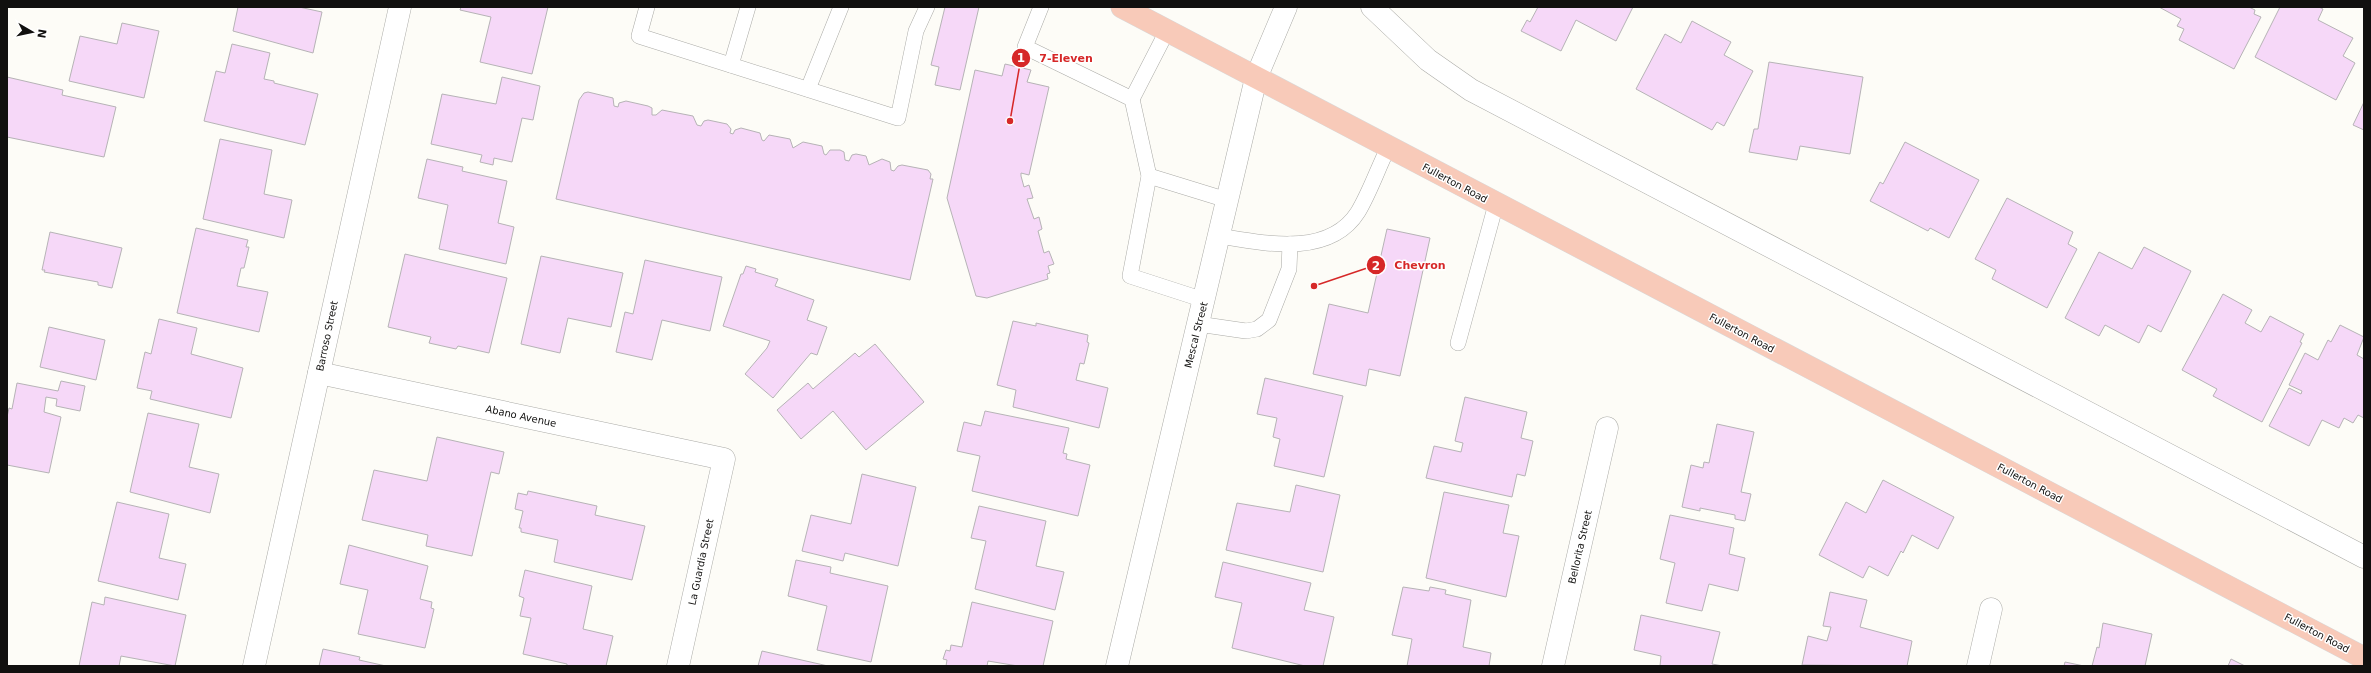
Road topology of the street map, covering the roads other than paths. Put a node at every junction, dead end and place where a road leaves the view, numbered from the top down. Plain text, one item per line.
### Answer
1 (400, 7) edge
2 (646, 7) edge
3 (748, 7) edge
4 (841, 7) edge
5 (926, 7) edge
6 (1041, 7) edge
7 (1122, 7) edge
8 (1286, 7) edge
9 (1372, 7) edge
10 (1167, 31) junction
11 (731, 65) junction
12 (1256, 78) junction
13 (808, 89) junction
14 (1132, 99) junction
15 (1388, 148) junction
16 (1149, 176) junction
17 (1227, 200) junction
18 (1496, 204) junction
19 (1219, 236) junction
20 (1290, 244) junction
21 (1204, 300) junction
22 (1198, 324) junction
23 (1458, 343) dead end
24 (319, 373) junction
25 (1607, 428) dead end
26 (724, 459) joint
27 (2364, 557) edge
28 (1991, 609) dead end
29 (2364, 658) edge
30 (254, 666) edge
31 (678, 666) edge
32 (1117, 666) edge
33 (1553, 666) edge
34 (1978, 666) edge

1 - 24 street, Barroso Street
2 - 11 lane
3 - 11 lane
4 - 13 lane
5 - 13 lane
6 - 14 lane
7 - 10 main road, Fullerton Road
8 - 12 street, Mescal Street
9 - 27 street
10 - 12 main road, Fullerton Road
10 - 14 lane
11 - 13 lane
12 - 15 main road, Fullerton Road
12 - 17 street, Mescal Street
14 - 16 lane
15 - 18 main road, Fullerton Road
15 - 20 lane
16 - 17 lane
16 - 21 lane
17 - 19 street, Mescal Street
18 - 23 lane
18 - 29 main road, Fullerton Road
19 - 20 lane
19 - 21 street, Mescal Street
20 - 22 lane
21 - 22 street, Mescal Street
22 - 32 street, Mescal Street
24 - 26 street, Abano Avenue
24 - 30 street, Barroso Street
25 - 33 street, Bellorita Street
26 - 31 street, La Guardia Street
28 - 34 street

